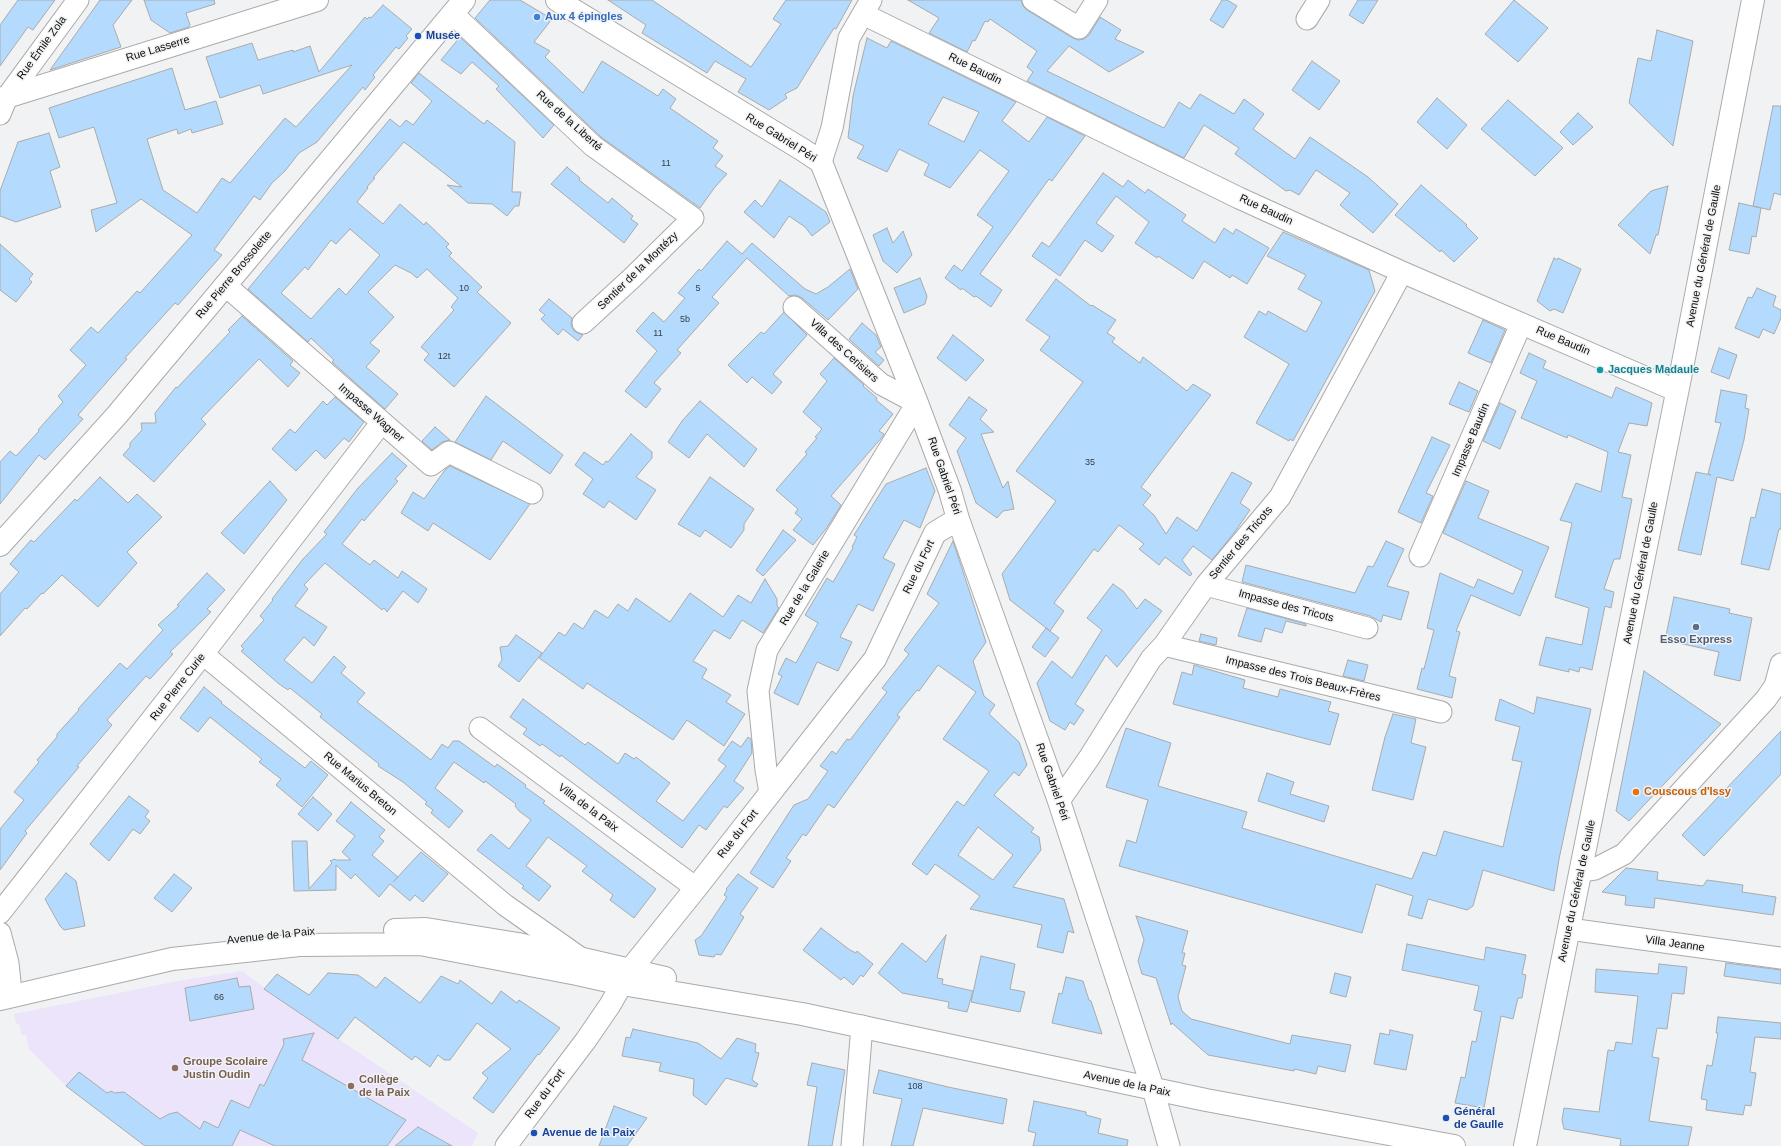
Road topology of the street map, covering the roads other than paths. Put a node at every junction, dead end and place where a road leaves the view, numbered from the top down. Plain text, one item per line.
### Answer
1 (78, 0) edge
2 (317, 0) edge
3 (557, 0) edge
4 (1033, 0) edge
5 (1097, 0) edge
6 (1320, 0) edge
7 (1753, 0) edge
8 (459, 7) edge
9 (867, 7) edge
10 (1307, 19) dead end
11 (2, 103) edge
12 (821, 162) junction
13 (694, 218) joint
14 (1402, 272) junction
15 (225, 285) junction
16 (794, 307) dead end
17 (583, 323) dead end
18 (1521, 324) junction
19 (1677, 391) junction
20 (917, 402) junction
21 (382, 422) junction
22 (532, 493) dead end
23 (958, 519) junction
24 (0, 546) edge
25 (1420, 556) dead end
26 (1206, 585) junction
27 (1367, 628) dead end
28 (1164, 646) junction
29 (203, 654) junction
30 (1781, 664) edge
31 (1779, 688) edge
32 (1442, 712) dead end
33 (480, 728) dead end
34 (770, 792) junction
35 (1059, 801) junction
36 (1582, 871) junction
37 (696, 888) junction
38 (0, 914) edge
39 (516, 914) junction
40 (1569, 929) junction
41 (0, 933) edge
42 (503, 942) junction
43 (579, 958) junction
44 (1781, 958) edge
45 (626, 977) junction
46 (3, 991) edge
47 (862, 1026) junction
48 (1153, 1089) junction
49 (506, 1146) edge
50 (852, 1146) edge
51 (1169, 1146) edge
52 (1454, 1146) edge
53 (1525, 1146) edge

1 - 11 street, Rue Émile Zola
2 - 11 main road, Rue Lasserre
3 - 12 main road, Rue Gabriel Péri
4 - 5 street
6 - 10 street
7 - 19 main road, Avenue du Général de Gaulle
8 - 13 street, Rue de la Liberté
8 - 15 main road, Rue Pierre Brossolette
9 - 12 street
9 - 14 street, Rue Baudin
12 - 20 main road, Rue Gabriel Péri
13 - 17 street, Sentier de la Montézy
14 - 18 street, Rue Baudin
14 - 26 street, Sentier des Tricots
15 - 21 street, Impasse Wagner
15 - 24 main road, Rue Pierre Brossolette
16 - 20 street, Villa des Cerisiers
18 - 19 street, Rue Baudin
18 - 25 street, Impasse Baudin
19 - 36 main road, Avenue du Général de Gaulle
20 - 23 main road, Rue Gabriel Péri
20 - 34 street, Rue de la Galerie
21 - 22 street, Impasse Wagner
21 - 29 street, Rue Pierre Curie
23 - 34 main road, Rue du Fort
23 - 35 main road, Rue Gabriel Péri
26 - 27 street, Impasse des Tricots
26 - 28 street, Sentier des Tricots
28 - 32 street, Impasse des Trois Beaux-Frères
28 - 35 street, Sentier des Tricots
29 - 38 street, Rue Pierre Curie
29 - 39 street, Rue Marius Breton
30 - 31 street
31 - 36 street
33 - 37 street, Villa de la Paix
34 - 37 main road, Rue du Fort
35 - 48 main road, Rue Gabriel Péri
36 - 40 main road, Avenue du Général de Gaulle
37 - 45 main road, Rue du Fort
39 - 42 street
39 - 43 street, Rue Marius Breton
40 - 44 street, Villa Jeanne
40 - 53 main road, Avenue du Général de Gaulle
41 - 46 street
42 - 43 main road, Avenue de la Paix
42 - 46 main road, Avenue de la Paix
43 - 45 main road, Avenue de la Paix
45 - 46 main road, Avenue de la Paix
45 - 47 main road, Avenue de la Paix
45 - 49 street, Rue du Fort
47 - 48 main road, Avenue de la Paix
47 - 50 street
48 - 51 street
48 - 52 main road, Avenue de la Paix

